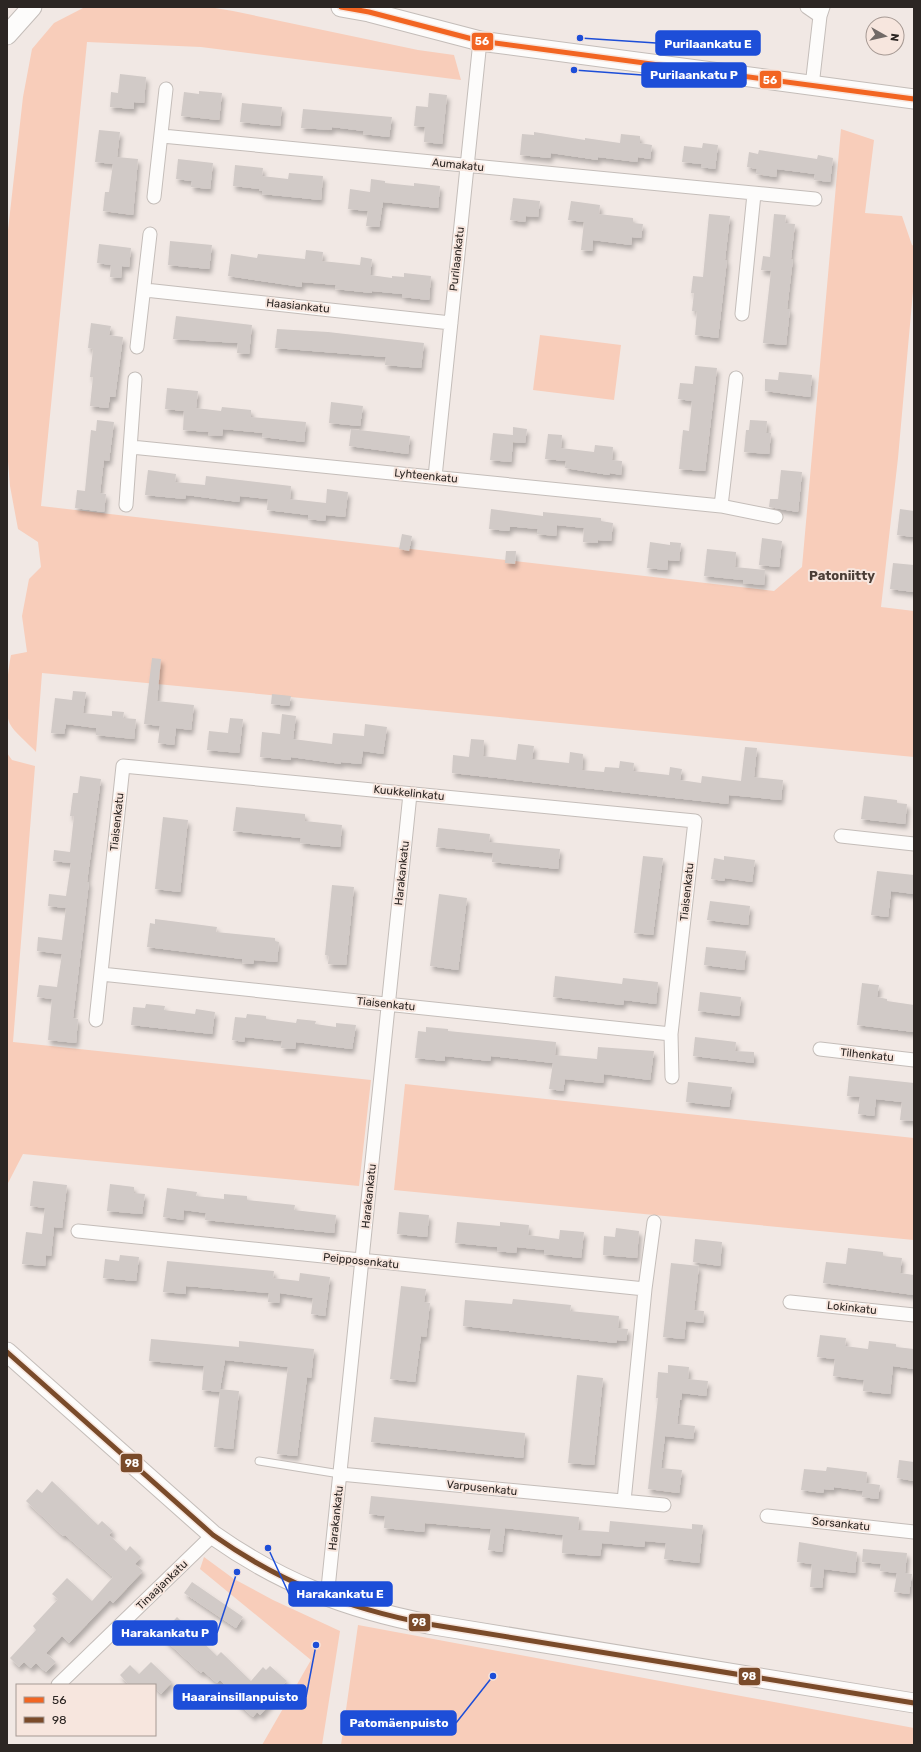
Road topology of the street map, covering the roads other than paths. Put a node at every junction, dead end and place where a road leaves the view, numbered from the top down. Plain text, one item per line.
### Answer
1 (32, 7) edge
2 (341, 7) edge
3 (807, 7) edge
4 (369, 10) edge
5 (821, 12) edge
6 (7, 35) edge
7 (480, 42) junction
8 (812, 86) junction
9 (166, 89) dead end
10 (914, 99) edge
11 (162, 136) junction
12 (466, 166) junction
13 (754, 194) junction
14 (154, 197) dead end
15 (815, 199) dead end
16 (150, 234) dead end
17 (145, 290) junction
18 (742, 314) dead end
19 (451, 323) junction
20 (137, 347) dead end
21 (736, 378) dead end
22 (135, 379) dead end
23 (131, 447) junction
24 (435, 477) junction
25 (126, 505) dead end
26 (721, 506) junction
27 (776, 517) dead end
28 (123, 766) joint
29 (410, 794) junction
30 (695, 821) joint
31 (841, 836) dead end
32 (914, 844) edge
33 (101, 974) junction
34 (388, 1004) junction
35 (96, 1020) dead end
36 (671, 1034) junction
37 (820, 1050) dead end
38 (914, 1060) edge
39 (672, 1077) dead end
40 (654, 1222) dead end
41 (78, 1231) dead end
42 (362, 1261) junction
43 (645, 1289) junction
44 (790, 1302) dead end
45 (914, 1315) edge
46 (7, 1352) edge
47 (259, 1461) dead end
48 (340, 1474) junction
49 (624, 1502) junction
50 (664, 1506) dead end
51 (767, 1516) dead end
52 (914, 1532) edge
53 (213, 1534) junction
54 (328, 1598) junction
55 (59, 1684) edge
56 (914, 1703) edge

1 - 6 street
2 - 4 street
3 - 5 street
4 - 7 street
5 - 8 street
7 - 8 street
7 - 12 street, Purilaankatu
8 - 10 street
9 - 11 street
11 - 12 street, Aumakatu
11 - 14 street
12 - 13 street, Aumakatu
12 - 19 street, Purilaankatu
13 - 15 street, Aumakatu
13 - 18 street
16 - 17 street
17 - 19 street, Haasiankatu
17 - 20 street
19 - 24 street, Purilaankatu
21 - 26 street
22 - 23 street
23 - 24 street, Lyhteenkatu
23 - 25 street
24 - 26 street, Lyhteenkatu
26 - 27 street, Lyhteenkatu
28 - 29 street, Kuukkelinkatu
28 - 33 street, Tiaisenkatu
29 - 30 street, Kuukkelinkatu
29 - 34 street, Harakankatu
30 - 36 street, Tiaisenkatu
31 - 32 street
33 - 34 street, Tiaisenkatu
33 - 35 street, Tiaisenkatu
34 - 36 street, Tiaisenkatu
34 - 42 street, Harakankatu
36 - 39 street, Tiaisenkatu
37 - 38 street, Tilhenkatu
40 - 43 street
41 - 42 street, Peipposenkatu
42 - 43 street, Peipposenkatu
42 - 48 street, Harakankatu
43 - 49 street
44 - 45 street, Lokinkatu
46 - 53 street
47 - 48 lane
48 - 49 street, Varpusenkatu
48 - 54 street, Harakankatu
49 - 50 street, Varpusenkatu
51 - 52 street, Sorsankatu
53 - 54 street
53 - 55 street, Tinaajankatu
54 - 56 street

